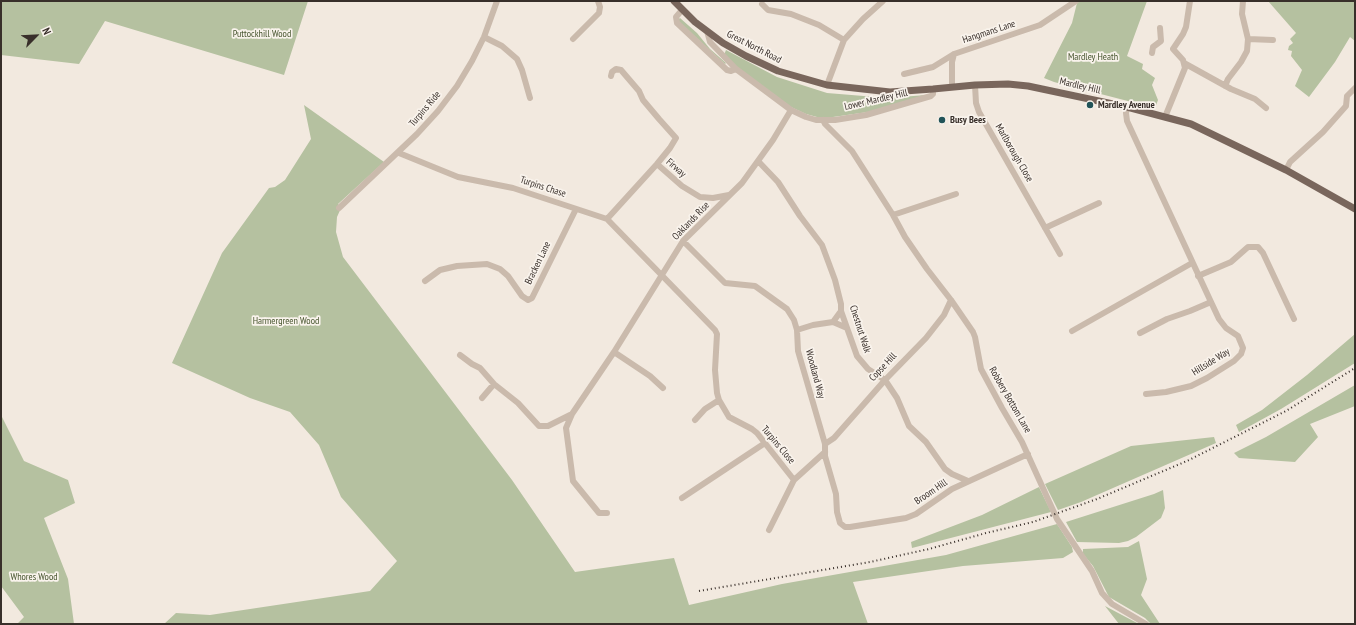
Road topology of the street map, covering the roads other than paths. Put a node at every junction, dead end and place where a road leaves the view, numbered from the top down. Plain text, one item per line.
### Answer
1 (497, 1) edge
2 (598, 1) edge
3 (674, 1) edge
4 (883, 1) edge
5 (1076, 1) edge
6 (1190, 1) edge
7 (1244, 1) edge
8 (762, 4) dead end
9 (682, 10) junction
10 (1160, 28) dead end
11 (707, 31) junction
12 (484, 37) junction
13 (573, 39) dead end
14 (1248, 39) junction
15 (844, 40) junction
16 (1273, 40) dead end
17 (1161, 41) junction
18 (723, 43) junction
19 (1172, 49) junction
20 (719, 52) junction
21 (1152, 53) dead end
22 (954, 54) junction
23 (1184, 63) junction
24 (736, 69) junction
25 (904, 74) dead end
26 (611, 76) dead end
27 (827, 85) junction
28 (975, 85) junction
29 (1225, 86) junction
30 (952, 87) junction
31 (1355, 88) edge
32 (933, 89) junction
33 (530, 98) dead end
34 (1127, 107) junction
35 (1266, 108) dead end
36 (791, 110) junction
37 (1165, 117) junction
38 (823, 120) junction
39 (399, 152) junction
40 (758, 161) junction
41 (657, 164) junction
42 (1286, 170) junction
43 (956, 194) dead end
44 (729, 195) junction
45 (1100, 203) dead end
46 (339, 208) dead end
47 (576, 209) junction
48 (1355, 209) edge
49 (893, 215) junction
50 (607, 220) junction
51 (1045, 228) junction
52 (683, 241) junction
53 (1060, 254) dead end
54 (1192, 262) junction
55 (661, 274) junction
56 (1198, 276) junction
57 (425, 281) dead end
58 (951, 300) junction
59 (1211, 302) junction
60 (841, 311) junction
61 (1294, 318) dead end
62 (832, 322) junction
63 (847, 328) junction
64 (797, 330) junction
65 (1072, 331) dead end
66 (1140, 332) dead end
67 (614, 352) junction
68 (460, 354) dead end
69 (885, 380) junction
70 (494, 384) junction
71 (663, 388) dead end
72 (1146, 394) dead end
73 (482, 398) dead end
74 (719, 400) junction
75 (572, 414) junction
76 (695, 420) dead end
77 (765, 443) junction
78 (825, 444) junction
79 (825, 452) junction
80 (1028, 454) junction
81 (794, 480) junction
82 (968, 480) junction
83 (682, 498) dead end
84 (607, 513) dead end
85 (840, 523) joint
86 (769, 530) dead end
87 (1146, 624) edge

1 - 12 street, Turpins Ride
2 - 13 street
3 - 9 main road, Great North Road
4 - 15 street
5 - 22 street, Hangmans Lane
6 - 19 street
7 - 14 street
8 - 15 street
9 - 11 main road, Great North Road
9 - 24 street, Lower Mardley Hill
10 - 17 street
11 - 18 main road, Great North Road
11 - 20 street, Lower Mardley Hill
12 - 33 street
12 - 39 street, Turpins Ride
14 - 16 street
14 - 29 street
15 - 27 street
17 - 19 street
17 - 21 street
18 - 20 street
18 - 27 main road, Great North Road
19 - 23 street
20 - 24 street, Lower Mardley Hill
22 - 25 street, Hangmans Lane
22 - 30 street
23 - 29 street
23 - 37 street
24 - 36 street, Lower Mardley Hill
26 - 41 street
27 - 32 main road, Mardley Hill
28 - 30 main road, Mardley Hill
28 - 34 main road, Mardley Hill
28 - 51 street, Marlborough Close
29 - 35 street
30 - 32 main road, Mardley Hill
31 - 42 street
32 - 38 street, Lower Mardley Hill
34 - 37 main road, Mardley Hill
34 - 54 street
36 - 38 street, Lower Mardley Hill
36 - 40 street, Oaklands Rise
37 - 42 main road, Mardley Hill
38 - 49 street, Robbery Bottom Lane
39 - 46 street, Turpins Ride
39 - 47 street, Turpins Chase
40 - 44 street, Oaklands Rise
40 - 60 street, Chestnut Walk
41 - 44 street, Firway
41 - 50 street, Firway
42 - 48 main road, Mardley Hill
43 - 49 street
44 - 52 street, Oaklands Rise
45 - 51 street
47 - 50 street, Turpins Chase
47 - 57 street, Bracken Lane
49 - 58 street, Robbery Bottom Lane
50 - 55 street, Turpins Chase
51 - 53 street, Marlborough Close
52 - 55 street, Oaklands Rise
52 - 64 street, Woodland Way
54 - 56 street
54 - 65 street
55 - 67 street, Oaklands Rise
55 - 74 street, Turpins Close
56 - 59 street
56 - 61 street
58 - 69 street, Copse Hill
58 - 80 street, Robbery Bottom Lane
59 - 66 street
59 - 72 street, Hillside Way
60 - 62 street
60 - 63 street, Chestnut Walk
62 - 63 street
62 - 64 street
63 - 69 street, Chestnut Walk
64 - 78 street, Woodland Way
67 - 71 street
67 - 75 street, Oaklands Rise
68 - 70 street, Oaklands Rise
69 - 78 street, Copse Hill
69 - 82 street, Chestnut Walk
70 - 73 street
70 - 75 street, Oaklands Rise
74 - 76 street
74 - 77 street, Turpins Close
75 - 84 street
77 - 81 street, Turpins Close
77 - 83 street
78 - 79 street, Woodland Way
79 - 81 street, Turpins Close
79 - 85 street, Woodland Way
80 - 82 street, Broom Hill
80 - 87 street, Robbery Bottom Lane
81 - 86 street
82 - 85 street, Broom Hill

